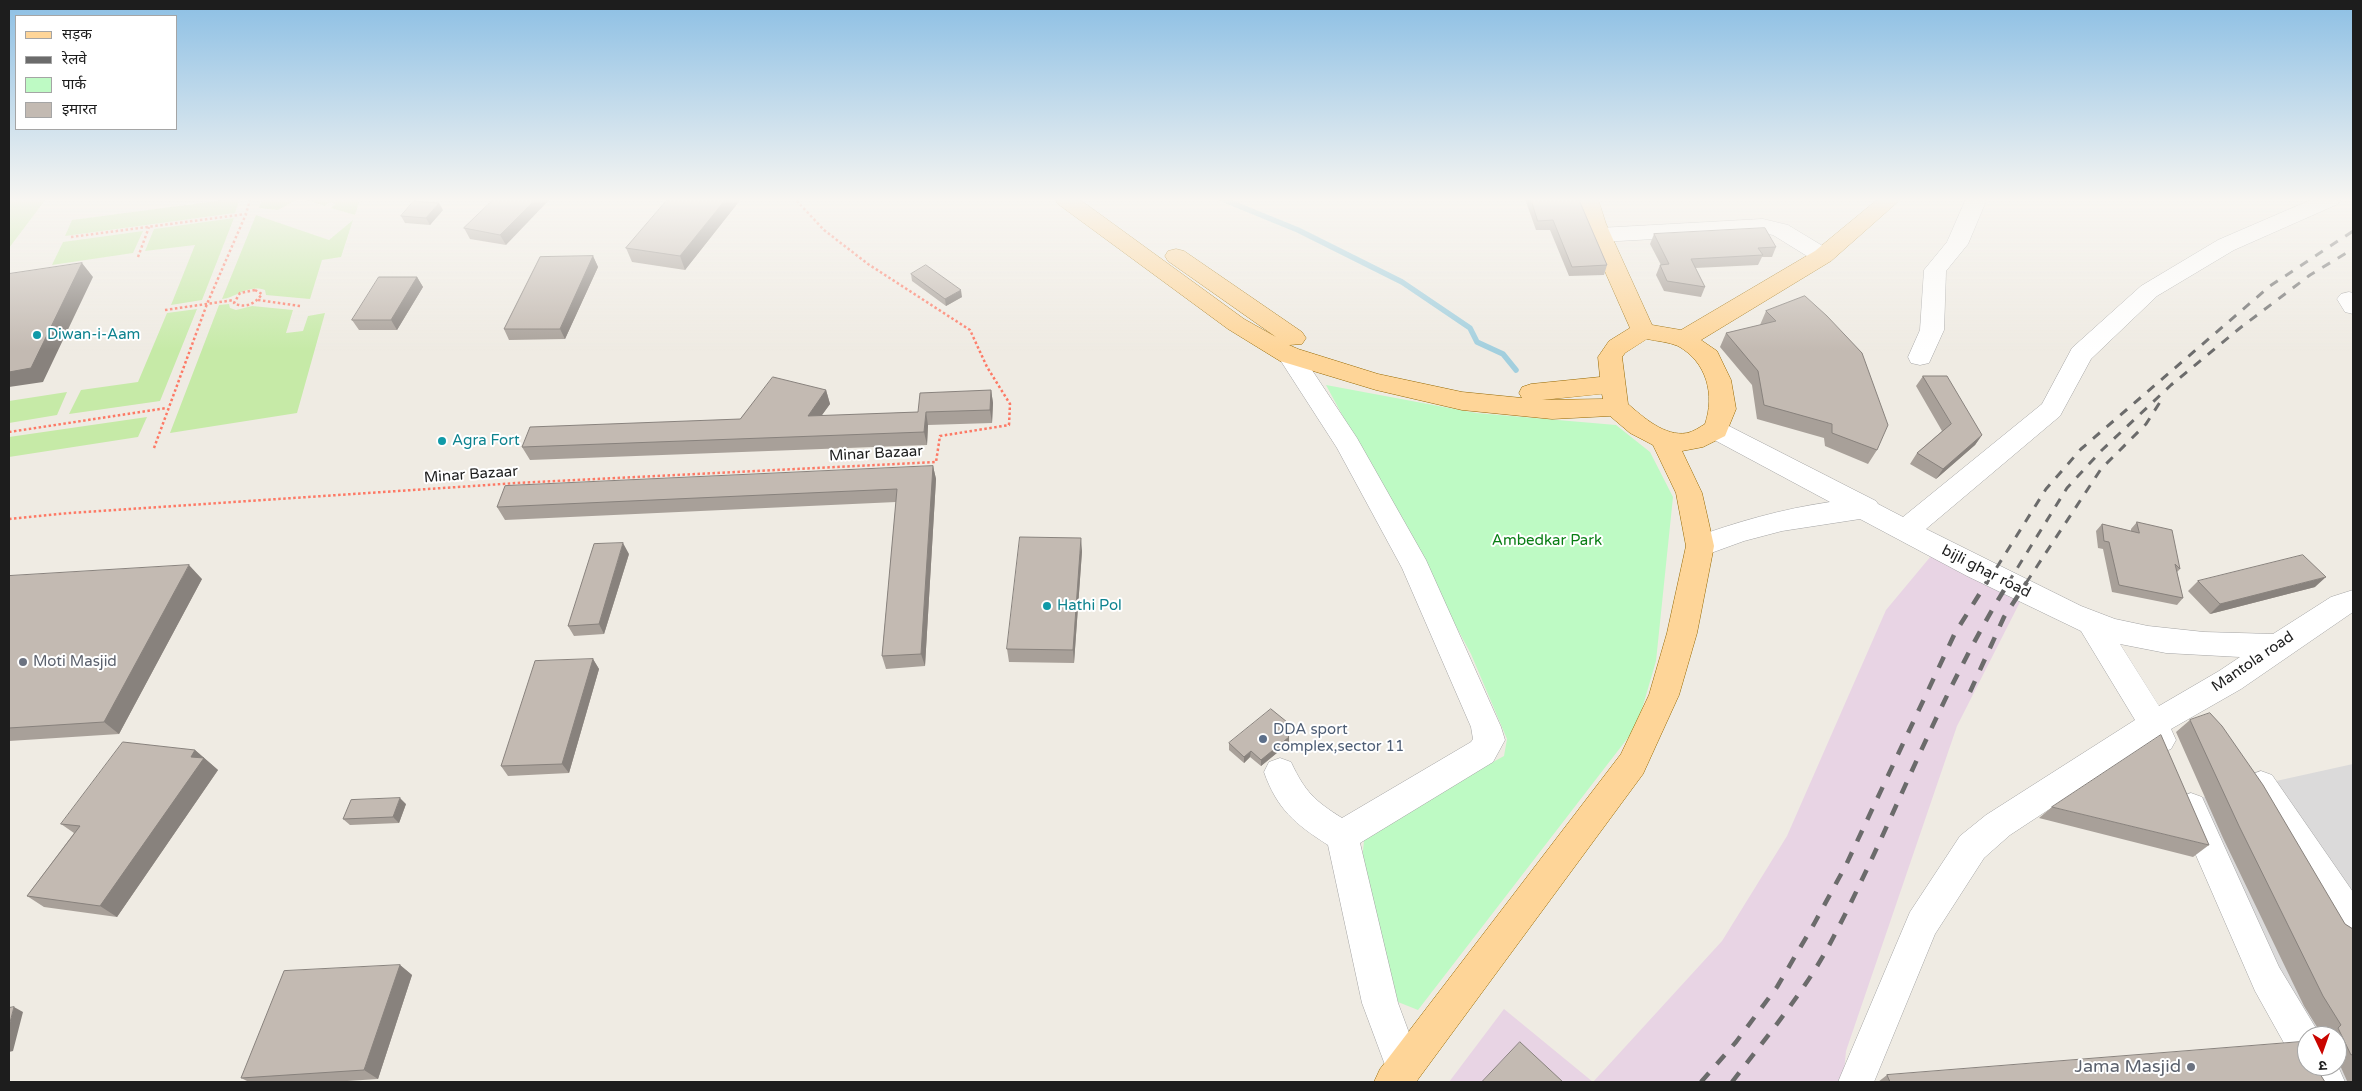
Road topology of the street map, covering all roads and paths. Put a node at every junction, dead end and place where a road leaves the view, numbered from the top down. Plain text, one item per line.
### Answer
1 (141, 250) edge
2 (230, 250) edge
3 (850, 250) edge
4 (1136, 250) edge
5 (1167, 250) edge
6 (1607, 250) edge
7 (1813, 250) edge
8 (1830, 250) edge
9 (1952, 250) edge
10 (2218, 250) edge
11 (1823, 256) junction
12 (138, 257) dead end
13 (234, 300) junction
14 (258, 300) junction
15 (207, 304) junction
16 (300, 306) dead end
17 (165, 310) dead end
18 (1643, 331) junction
19 (1684, 339) junction
20 (1289, 355) junction
21 (1920, 357) dead end
22 (1614, 396) junction
23 (167, 408) junction
24 (1716, 430) junction
25 (9, 432) edge
26 (1664, 441) junction
27 (154, 448) dead end
28 (1866, 508) junction
29 (9, 519) edge
30 (1906, 530) junction
31 (1700, 546) junction
32 (2353, 601) edge
33 (2091, 623) junction
34 (2278, 646) junction
35 (2154, 724) junction
36 (2243, 760) edge
37 (1280, 772) dead end
38 (1342, 836) junction
39 (2353, 919) edge
40 (2297, 1031) edge
41 (1398, 1075) edge
42 (1856, 1082) edge

1 - 12 path
2 - 15 path
3 - 29 path, Minar Bazaar
4 - 20 main road
5 - 22 main road
6 - 18 main road
7 - 11 street
8 - 11 main road
9 - 21 street
10 - 30 street
11 - 19 main road
13 - 14 path
13 - 14 path
13 - 15 path
14 - 16 path
15 - 17 path
15 - 23 path
18 - 19 main road
18 - 22 main road
19 - 24 main road
20 - 22 main road
20 - 38 street
22 - 26 main road
23 - 25 path
23 - 27 path
24 - 26 main road
24 - 28 street, bijli ghar road
26 - 31 main road
28 - 30 street, bijli ghar road
28 - 31 street
30 - 33 street, bijli ghar road
31 - 41 main road
32 - 34 street, Mantola road
33 - 34 street, bijli ghar road
33 - 35 street
34 - 35 street, Mantola road
35 - 40 street
35 - 42 street, Mantola road
36 - 39 street
37 - 38 street
38 - 41 street

